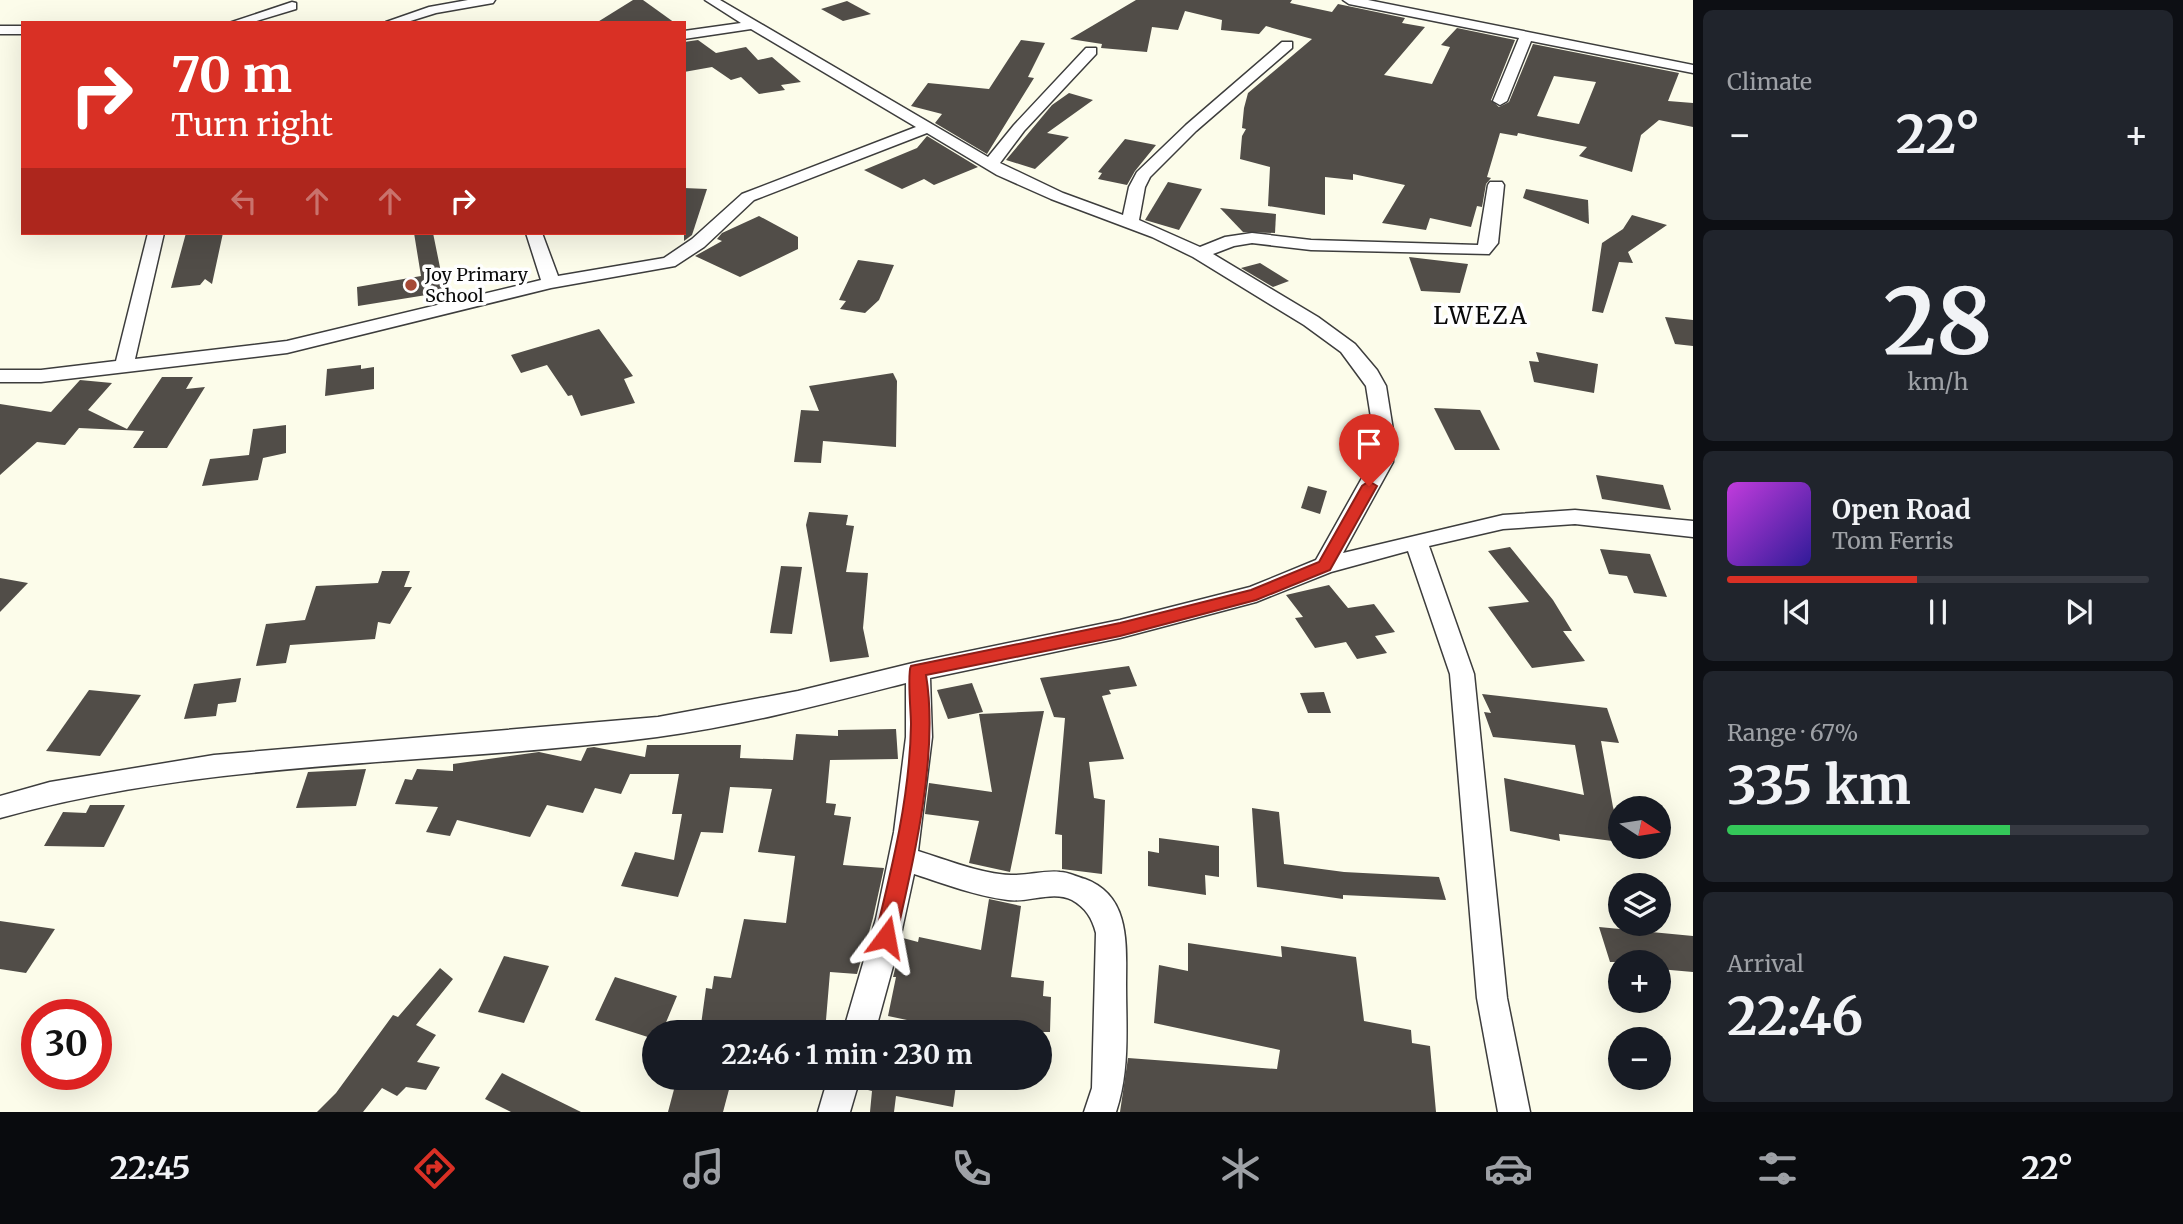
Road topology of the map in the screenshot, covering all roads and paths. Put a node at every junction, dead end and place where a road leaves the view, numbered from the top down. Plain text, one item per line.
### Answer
1 (489, 0) edge
2 (710, 0) edge
3 (1349, 0) edge
4 (292, 6) dead end
5 (242, 21) edge
6 (396, 21) edge
7 (753, 25) junction
8 (0, 30) edge
9 (21, 30) edge
10 (686, 35) edge
11 (1526, 37) junction
12 (1287, 45) dead end
13 (1091, 51) dead end
14 (1693, 69) edge
15 (1500, 101) dead end
16 (930, 127) junction
17 (991, 164) junction
18 (1496, 185) dead end
19 (1130, 224) junction
20 (156, 235) edge
21 (535, 235) edge
22 (1199, 253) junction
23 (551, 283) junction
24 (124, 366) junction
25 (0, 376) edge
26 (1693, 529) edge
27 (1416, 541) junction
28 (1324, 566) junction
29 (917, 671) junction
30 (0, 807) edge
31 (904, 858) junction
32 (863, 1020) edge
33 (840, 1090) edge
34 (834, 1112) edge
35 (1100, 1112) edge
36 (1514, 1112) edge

1 - 6 street
2 - 7 street
3 - 11 street
4 - 5 street
7 - 10 street
7 - 16 street
8 - 9 street
11 - 14 street
11 - 15 street
12 - 19 street
13 - 17 street
16 - 17 street
16 - 23 street
17 - 19 street
18 - 22 street
19 - 22 street
20 - 24 street
21 - 23 street
22 - 28 street
23 - 24 street
24 - 25 street
26 - 27 street
27 - 28 street
27 - 36 street
28 - 29 street
29 - 30 street
29 - 31 street
31 - 32 street
31 - 35 street
33 - 34 street

